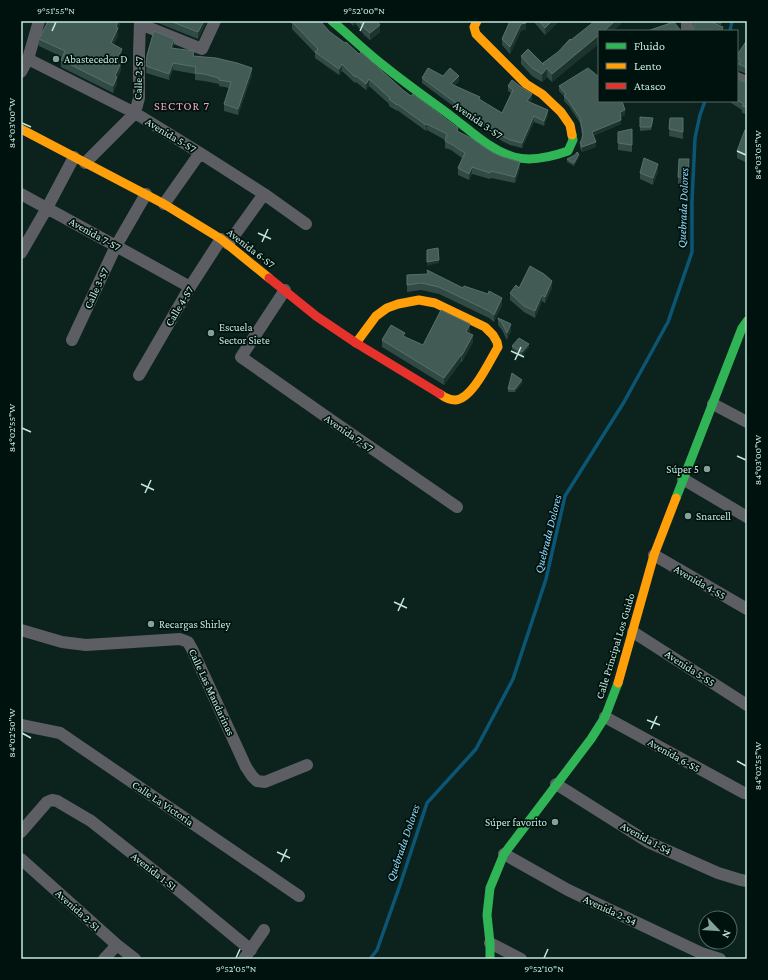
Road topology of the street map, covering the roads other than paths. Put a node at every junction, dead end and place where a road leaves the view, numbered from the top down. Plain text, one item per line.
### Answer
1 (39, 21) edge
2 (215, 21) edge
3 (332, 21) edge
4 (140, 22) edge
5 (476, 24) edge
6 (28, 59) junction
7 (21, 72) edge
8 (135, 113) junction
9 (21, 129) edge
10 (200, 153) junction
11 (74, 157) junction
12 (85, 163) junction
13 (21, 194) edge
14 (146, 194) junction
15 (264, 194) junction
16 (164, 204) junction
17 (47, 208) junction
18 (306, 224) dead end
19 (225, 241) junction
20 (116, 246) junction
21 (21, 253) edge
22 (190, 287) junction
23 (285, 290) junction
24 (745, 326) edge
25 (72, 340) dead end
26 (356, 343) junction
27 (139, 376) dead end
28 (713, 404) junction
29 (747, 422) edge
30 (683, 479) junction
31 (457, 507) dead end
32 (747, 517) edge
33 (654, 555) junction
34 (747, 609) edge
35 (21, 630) edge
36 (633, 632) junction
37 (747, 705) edge
38 (605, 717) junction
39 (21, 725) edge
40 (307, 765) dead end
41 (556, 784) junction
42 (744, 793) dead end
43 (21, 832) edge
44 (504, 854) junction
45 (21, 860) edge
46 (744, 881) edge
47 (300, 896) dead end
48 (264, 930) dead end
49 (490, 943) junction
50 (117, 945) junction
51 (248, 954) edge
52 (104, 959) edge
53 (135, 959) edge
54 (490, 959) edge
55 (521, 959) edge
56 (720, 959) edge

1 - 6 street
2 - 4 street
3 - 5 street, Avenida 3-S7
4 - 8 street, Calle 2-S7
6 - 7 street
6 - 8 street, Avenida 5-S7
8 - 10 street, Avenida 5-S7
8 - 12 street, Calle 2-S7
9 - 11 street, Avenida 6-S7
10 - 15 street, Avenida 5-S7
10 - 16 street
11 - 12 street, Avenida 6-S7
11 - 17 street
12 - 14 street, Avenida 6-S7
13 - 17 street, Avenida 7-S7
14 - 16 street, Avenida 6-S7
14 - 20 street, Calle 3-S7
15 - 18 street, Avenida 5-S7
15 - 19 street, Calle 4-S7
16 - 19 street, Avenida 6-S7
17 - 20 street, Avenida 7-S7
17 - 21 street
19 - 22 street, Calle 4-S7
19 - 23 street, Avenida 6-S7
20 - 22 street, Avenida 7-S7
20 - 25 street, Calle 3-S7
22 - 27 street, Calle 4-S7
23 - 26 street, Avenida 6-S7
23 - 31 street, Avenida 7-S7
24 - 28 street, Calle Principal Los Guido
26 - 26 street, Avenida 6-S7
28 - 29 street
28 - 30 street, Calle Principal Los Guido
30 - 32 street
30 - 33 street, Calle Principal Los Guido
33 - 34 street, Avenida 4-S5
33 - 36 street, Calle Principal Los Guido
35 - 40 street, Calle Las Mandarinas
36 - 37 street, Avenida 5-S5
36 - 38 street, Calle Principal Los Guido
38 - 41 street, Calle Principal Los Guido
38 - 42 street, Avenida 6-S5
39 - 47 street, Calle La Victoria
41 - 44 street, Calle Principal Los Guido
41 - 46 street, Avenida 1-S4
43 - 51 street, Avenida 1-S1
44 - 49 street, Calle Principal Los Guido
44 - 56 street, Avenida 2-S4
45 - 50 street, Avenida 2-S1
48 - 51 street
49 - 54 street, Calle Principal Los Guido
49 - 55 street
50 - 52 street
50 - 53 street, Avenida 2-S1

